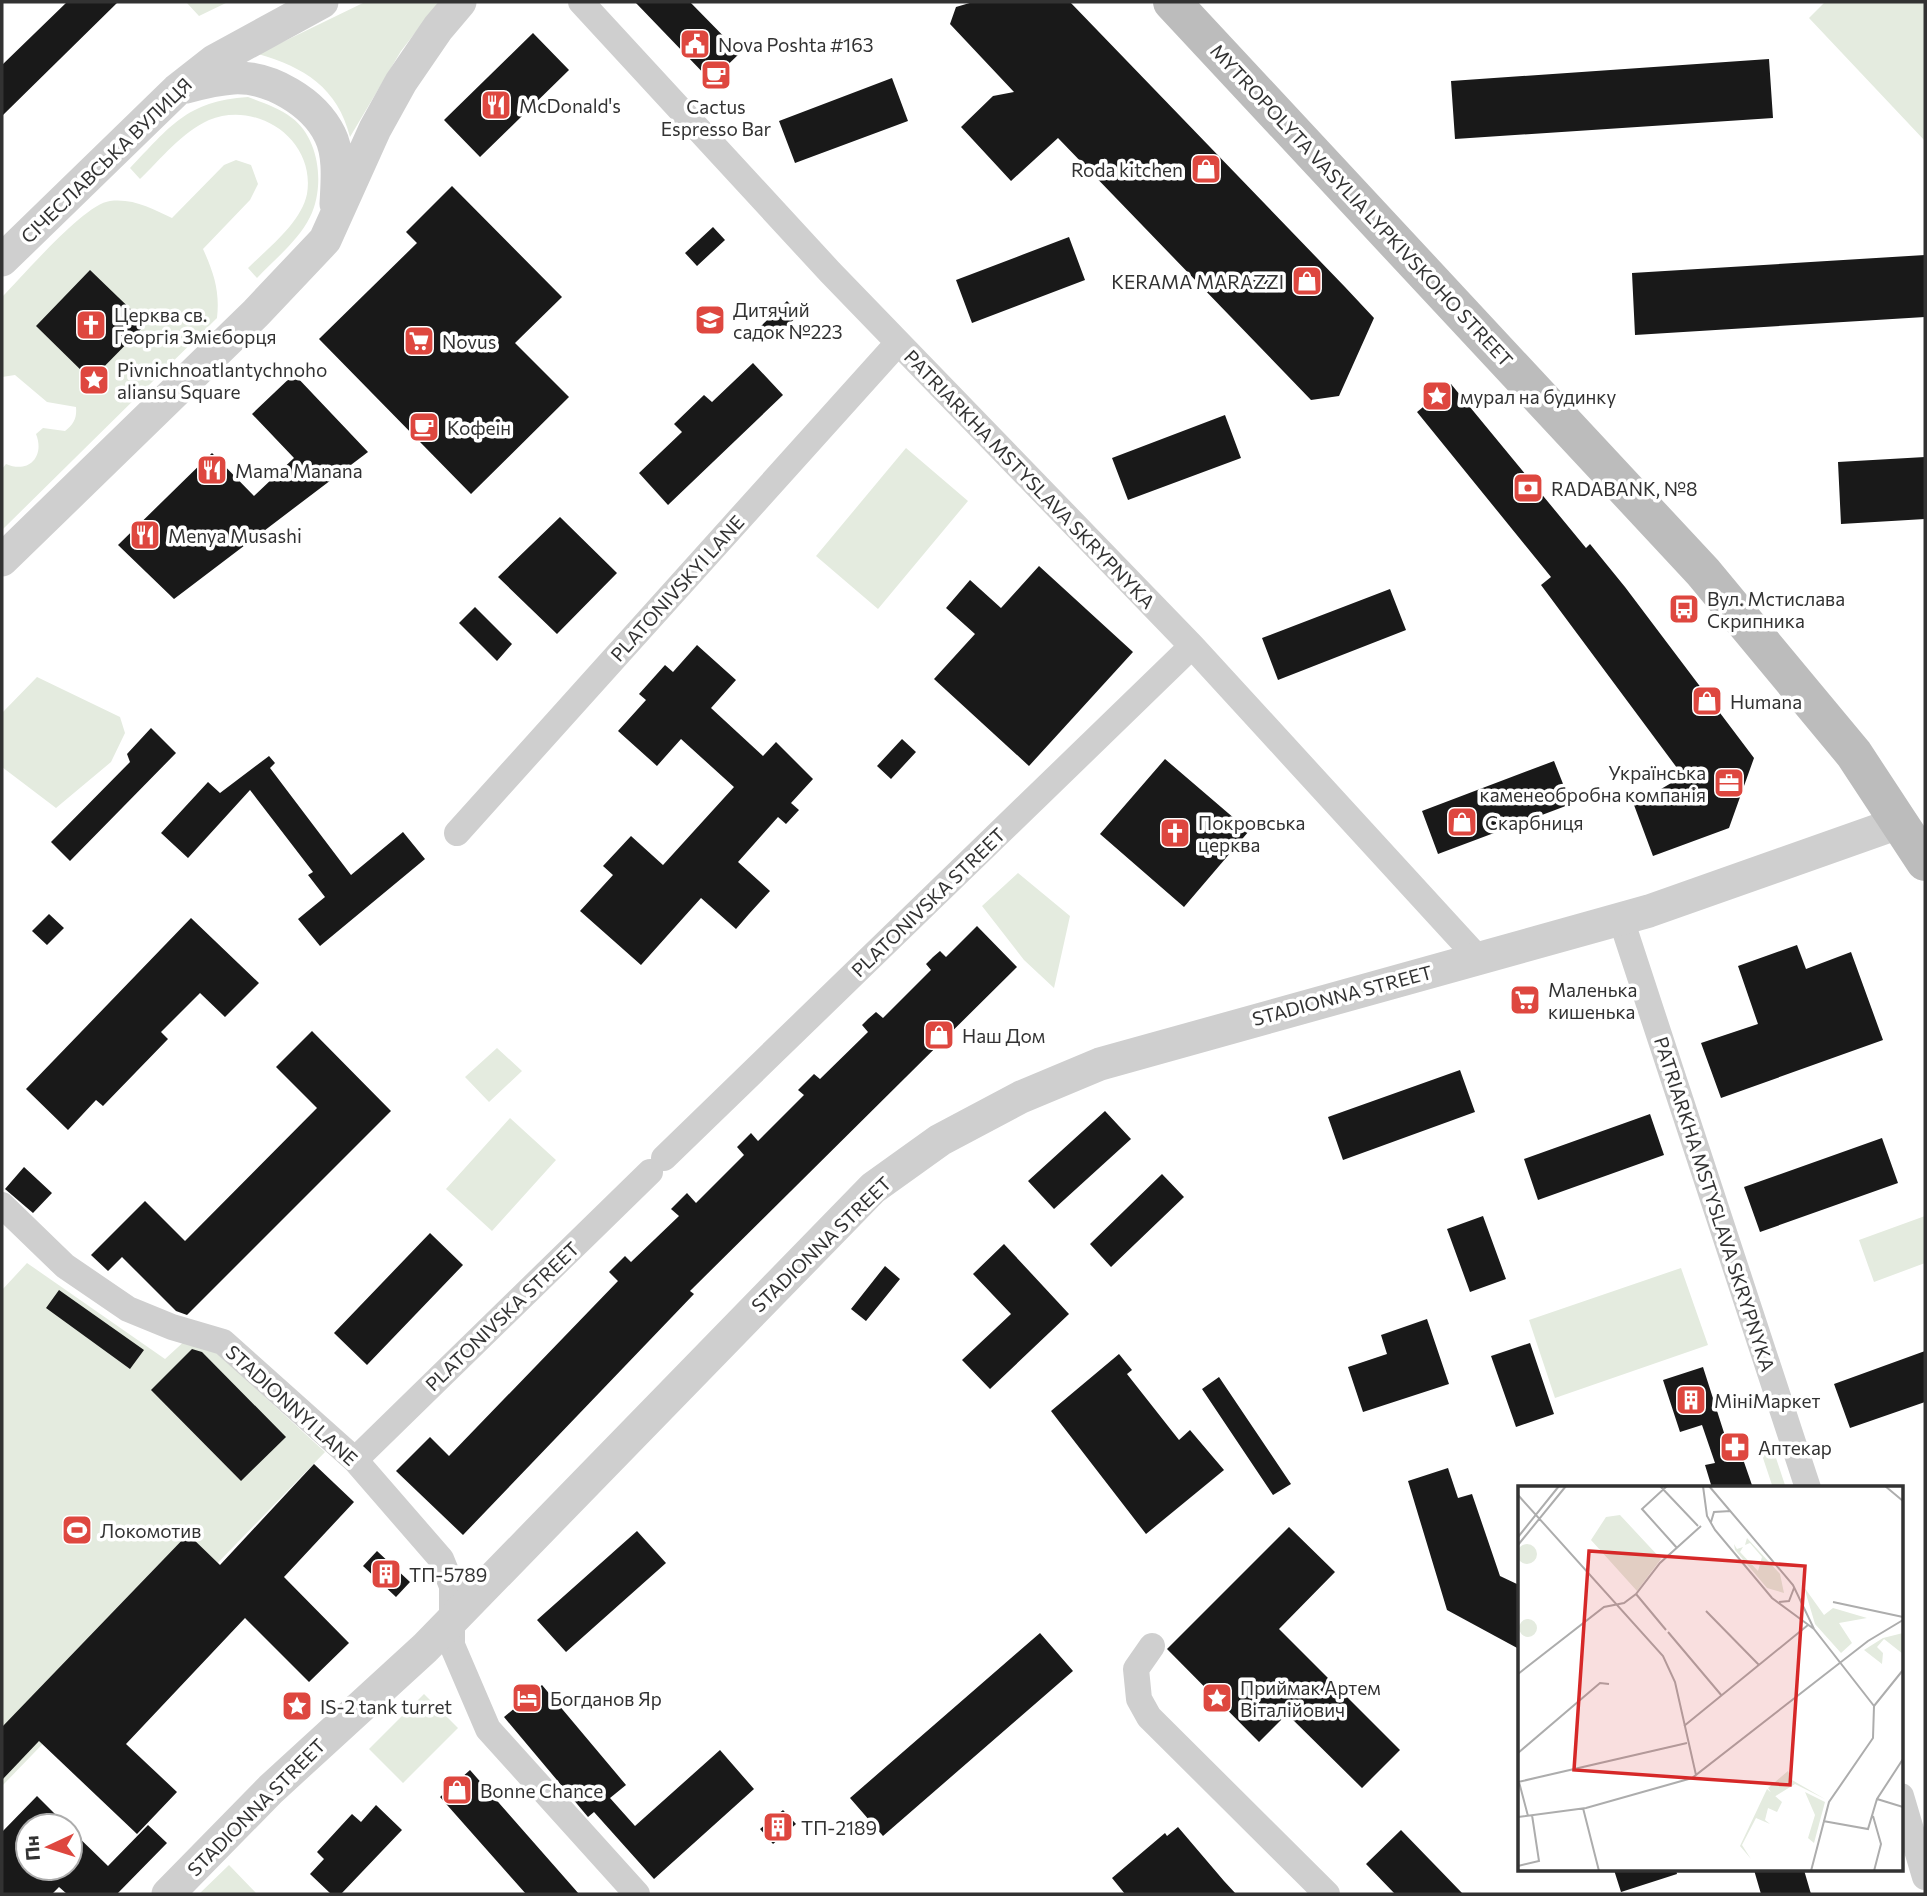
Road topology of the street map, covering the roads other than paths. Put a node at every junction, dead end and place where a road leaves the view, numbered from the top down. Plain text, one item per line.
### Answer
1 (321, 2) edge
2 (460, 2) edge
3 (581, 2) edge
4 (1171, 2) edge
5 (177, 90) junction
6 (335, 220) junction
7 (2, 260) edge
8 (897, 344) junction
9 (2, 560) edge
10 (1192, 646) junction
11 (1901, 822) junction
12 (457, 833) dead end
13 (1925, 862) edge
14 (1620, 919) junction
15 (1478, 958) junction
16 (2, 1205) edge
17 (355, 1460) junction
18 (1807, 1486) edge
19 (454, 1615) junction
20 (1152, 1646) dead end
21 (1902, 1799) edge
22 (1925, 1877) edge
23 (168, 1894) edge
24 (637, 1894) edge
25 (1327, 1894) edge

1 - 5 street, СІЧЕСЛАВСЬКА ВУЛИЦЯ
2 - 6 street
3 - 8 street, PATRIARKHA MSTYSLAVA SKRYPNYKA
4 - 11 main road, MYTROPOLYTA VASYLIA LYPKIVSKOHO STREET
5 - 6 street
5 - 7 street, СІЧЕСЛАВСЬКА ВУЛИЦЯ
6 - 9 street
8 - 10 street, PATRIARKHA MSTYSLAVA SKRYPNYKA
8 - 12 street, PLATONIVSKYI LANE
10 - 15 street, PATRIARKHA MSTYSLAVA SKRYPNYKA
10 - 17 street, PLATONIVSKA STREET
11 - 13 main road, MYTROPOLYTA VASYLIA LYPKIVSKOHO STREET
11 - 14 street, STADIONNA STREET
14 - 15 street, STADIONNA STREET
14 - 18 street, PATRIARKHA MSTYSLAVA SKRYPNYKA
15 - 19 street, STADIONNA STREET
16 - 17 street, STADIONNYI LANE
17 - 19 street, STADIONNYI LANE
19 - 23 street, STADIONNA STREET
19 - 24 street, STADIONNYI LANE
20 - 25 street
21 - 22 street

